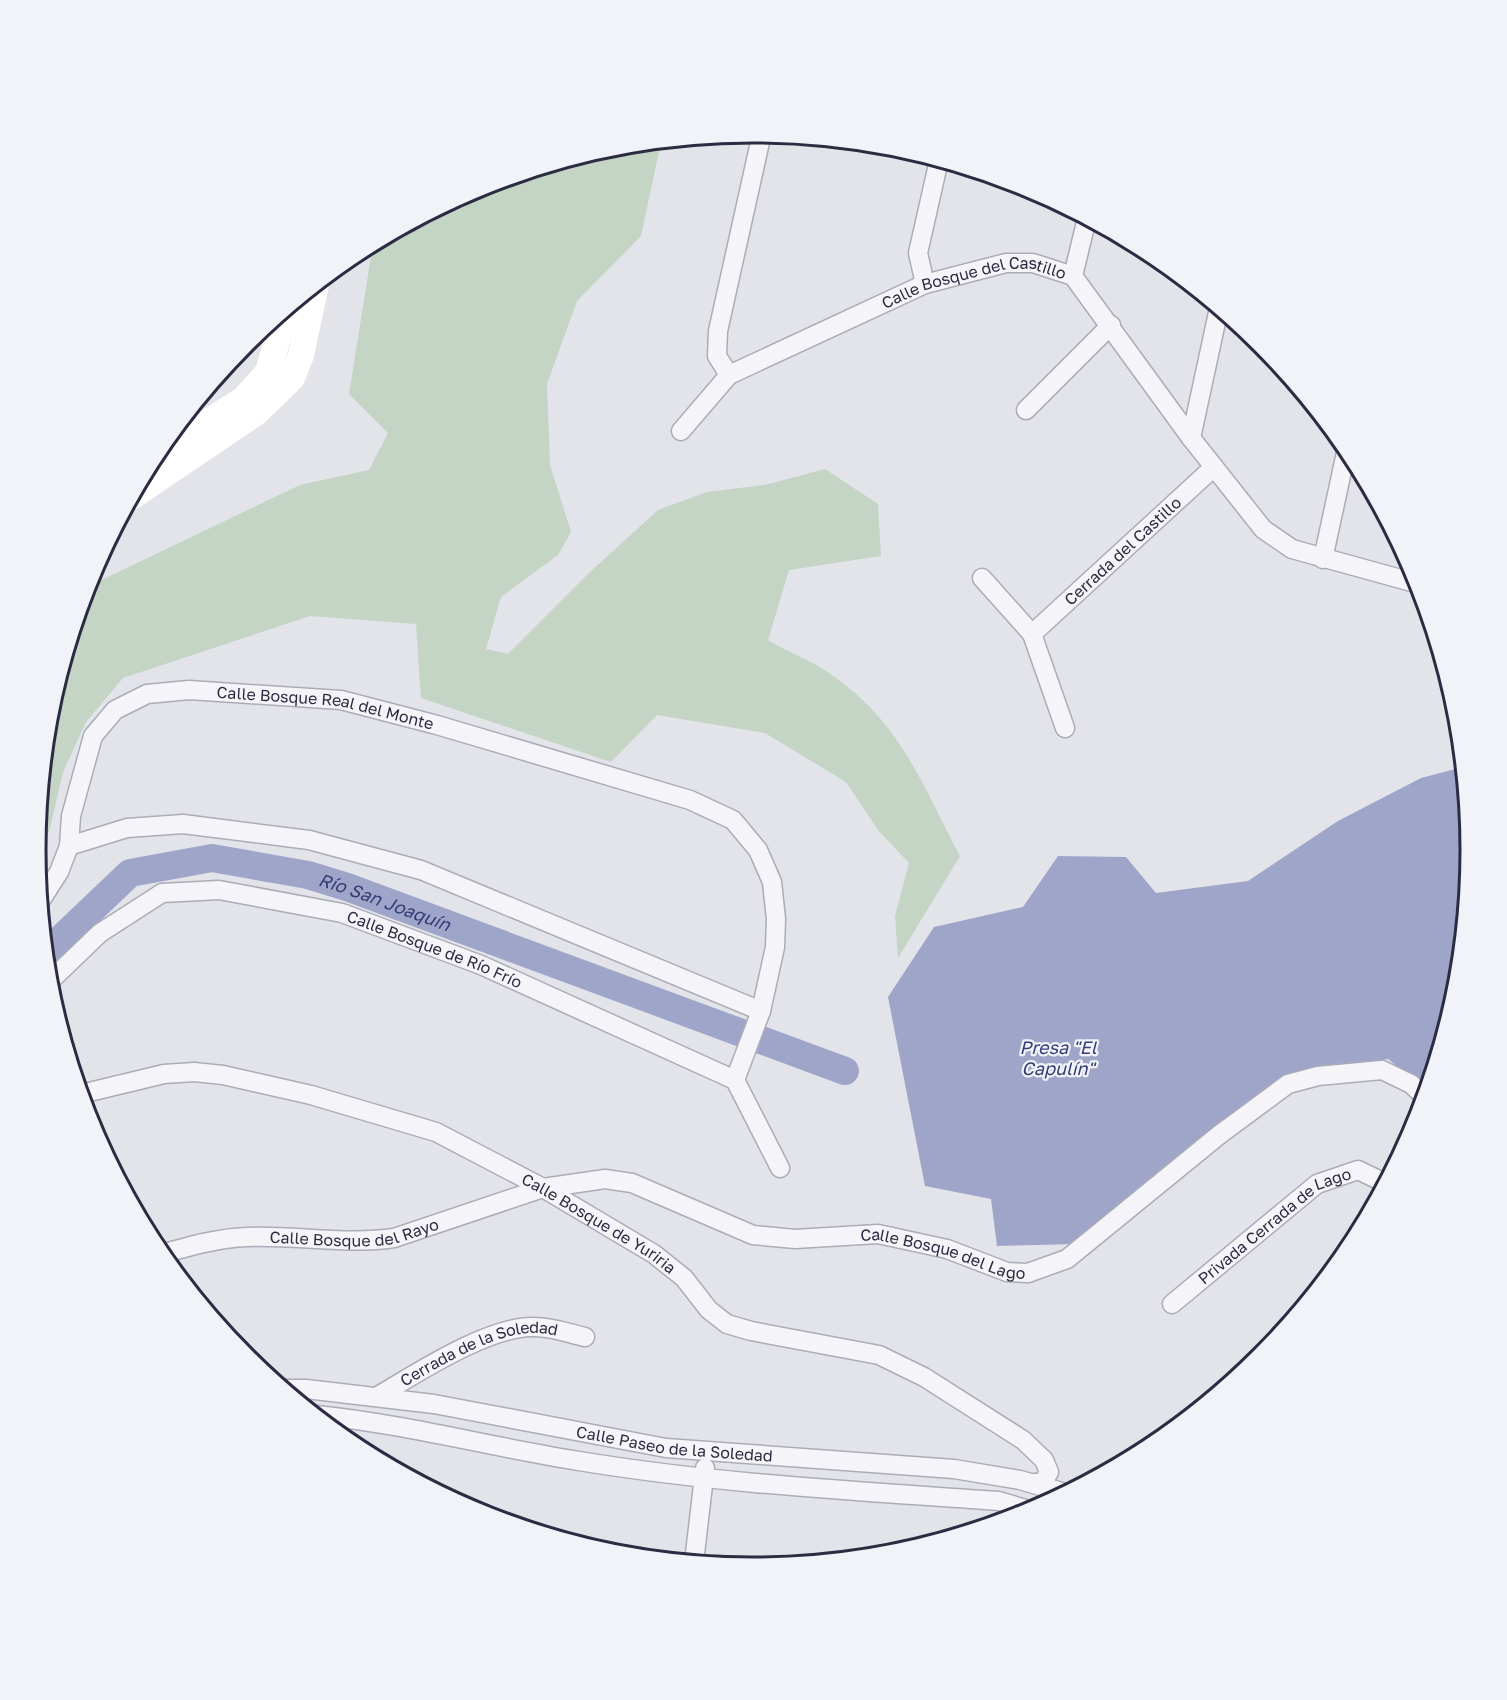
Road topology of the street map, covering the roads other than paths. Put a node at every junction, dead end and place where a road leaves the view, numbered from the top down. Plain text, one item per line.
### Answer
1 (760, 143) edge
2 (937, 167) edge
3 (1085, 226) edge
4 (1073, 276) junction
5 (925, 284) junction
6 (314, 297) edge
7 (1217, 316) edge
8 (282, 322) edge
9 (1111, 325) junction
10 (729, 375) junction
11 (1026, 410) dead end
12 (681, 430) dead end
13 (1191, 438) junction
14 (178, 441) edge
15 (1344, 462) edge
16 (1214, 467) junction
17 (147, 486) edge
18 (1323, 560) junction
19 (982, 578) dead end
20 (1408, 581) edge
21 (1032, 634) junction
22 (1065, 728) dead end
23 (69, 846) junction
24 (48, 889) edge
25 (58, 974) edge
26 (761, 1011) junction
27 (735, 1080) junction
28 (1418, 1091) edge
29 (89, 1092) edge
30 (780, 1168) dead end
31 (1379, 1180) edge
32 (543, 1188) junction
33 (172, 1251) edge
34 (1172, 1304) dead end
35 (585, 1337) dead end
36 (296, 1389) edge
37 (378, 1396) junction
38 (331, 1417) edge
39 (707, 1452) junction
40 (704, 1479) junction
41 (1034, 1484) junction
42 (1053, 1490) edge
43 (1016, 1506) edge
44 (695, 1554) edge

1 - 10 street
2 - 5 street
3 - 4 street
4 - 5 street, Calle Bosque del Castillo
4 - 9 street, Calle Bosque del Castillo
5 - 10 street, Calle Bosque del Castillo
6 - 17 main road
7 - 13 street
8 - 14 main road
9 - 11 street
9 - 13 street, Calle Bosque del Castillo
10 - 12 street
13 - 16 street, Calle Bosque del Castillo
15 - 18 street
16 - 18 street, Calle Bosque del Castillo
16 - 21 street, Cerrada del Castillo
18 - 20 street, Calle Bosque del Castillo
19 - 21 street
21 - 22 street
23 - 24 street, Calle Bosque Real del Monte
23 - 26 street
23 - 26 street, Calle Bosque Real del Monte
25 - 27 street, Calle Bosque de Río Frío
26 - 27 street
27 - 30 street
28 - 32 street, Calle Bosque del Lago
29 - 32 street, Calle Bosque de Yuriria
31 - 34 street, Privada Cerrada de Lago
32 - 33 street, Calle Bosque del Rayo
32 - 41 street, Calle Bosque de Yuriria
35 - 37 street, Cerrada de la Soledad
36 - 37 street, Calle Paseo de la Soledad
37 - 39 street, Calle Paseo de la Soledad
38 - 40 street, Calle Paseo de la Soledad
39 - 40 street
39 - 41 street, Calle Paseo de la Soledad
40 - 43 street, Calle Paseo de la Soledad
40 - 44 street
41 - 42 street, Calle Paseo de la Soledad

